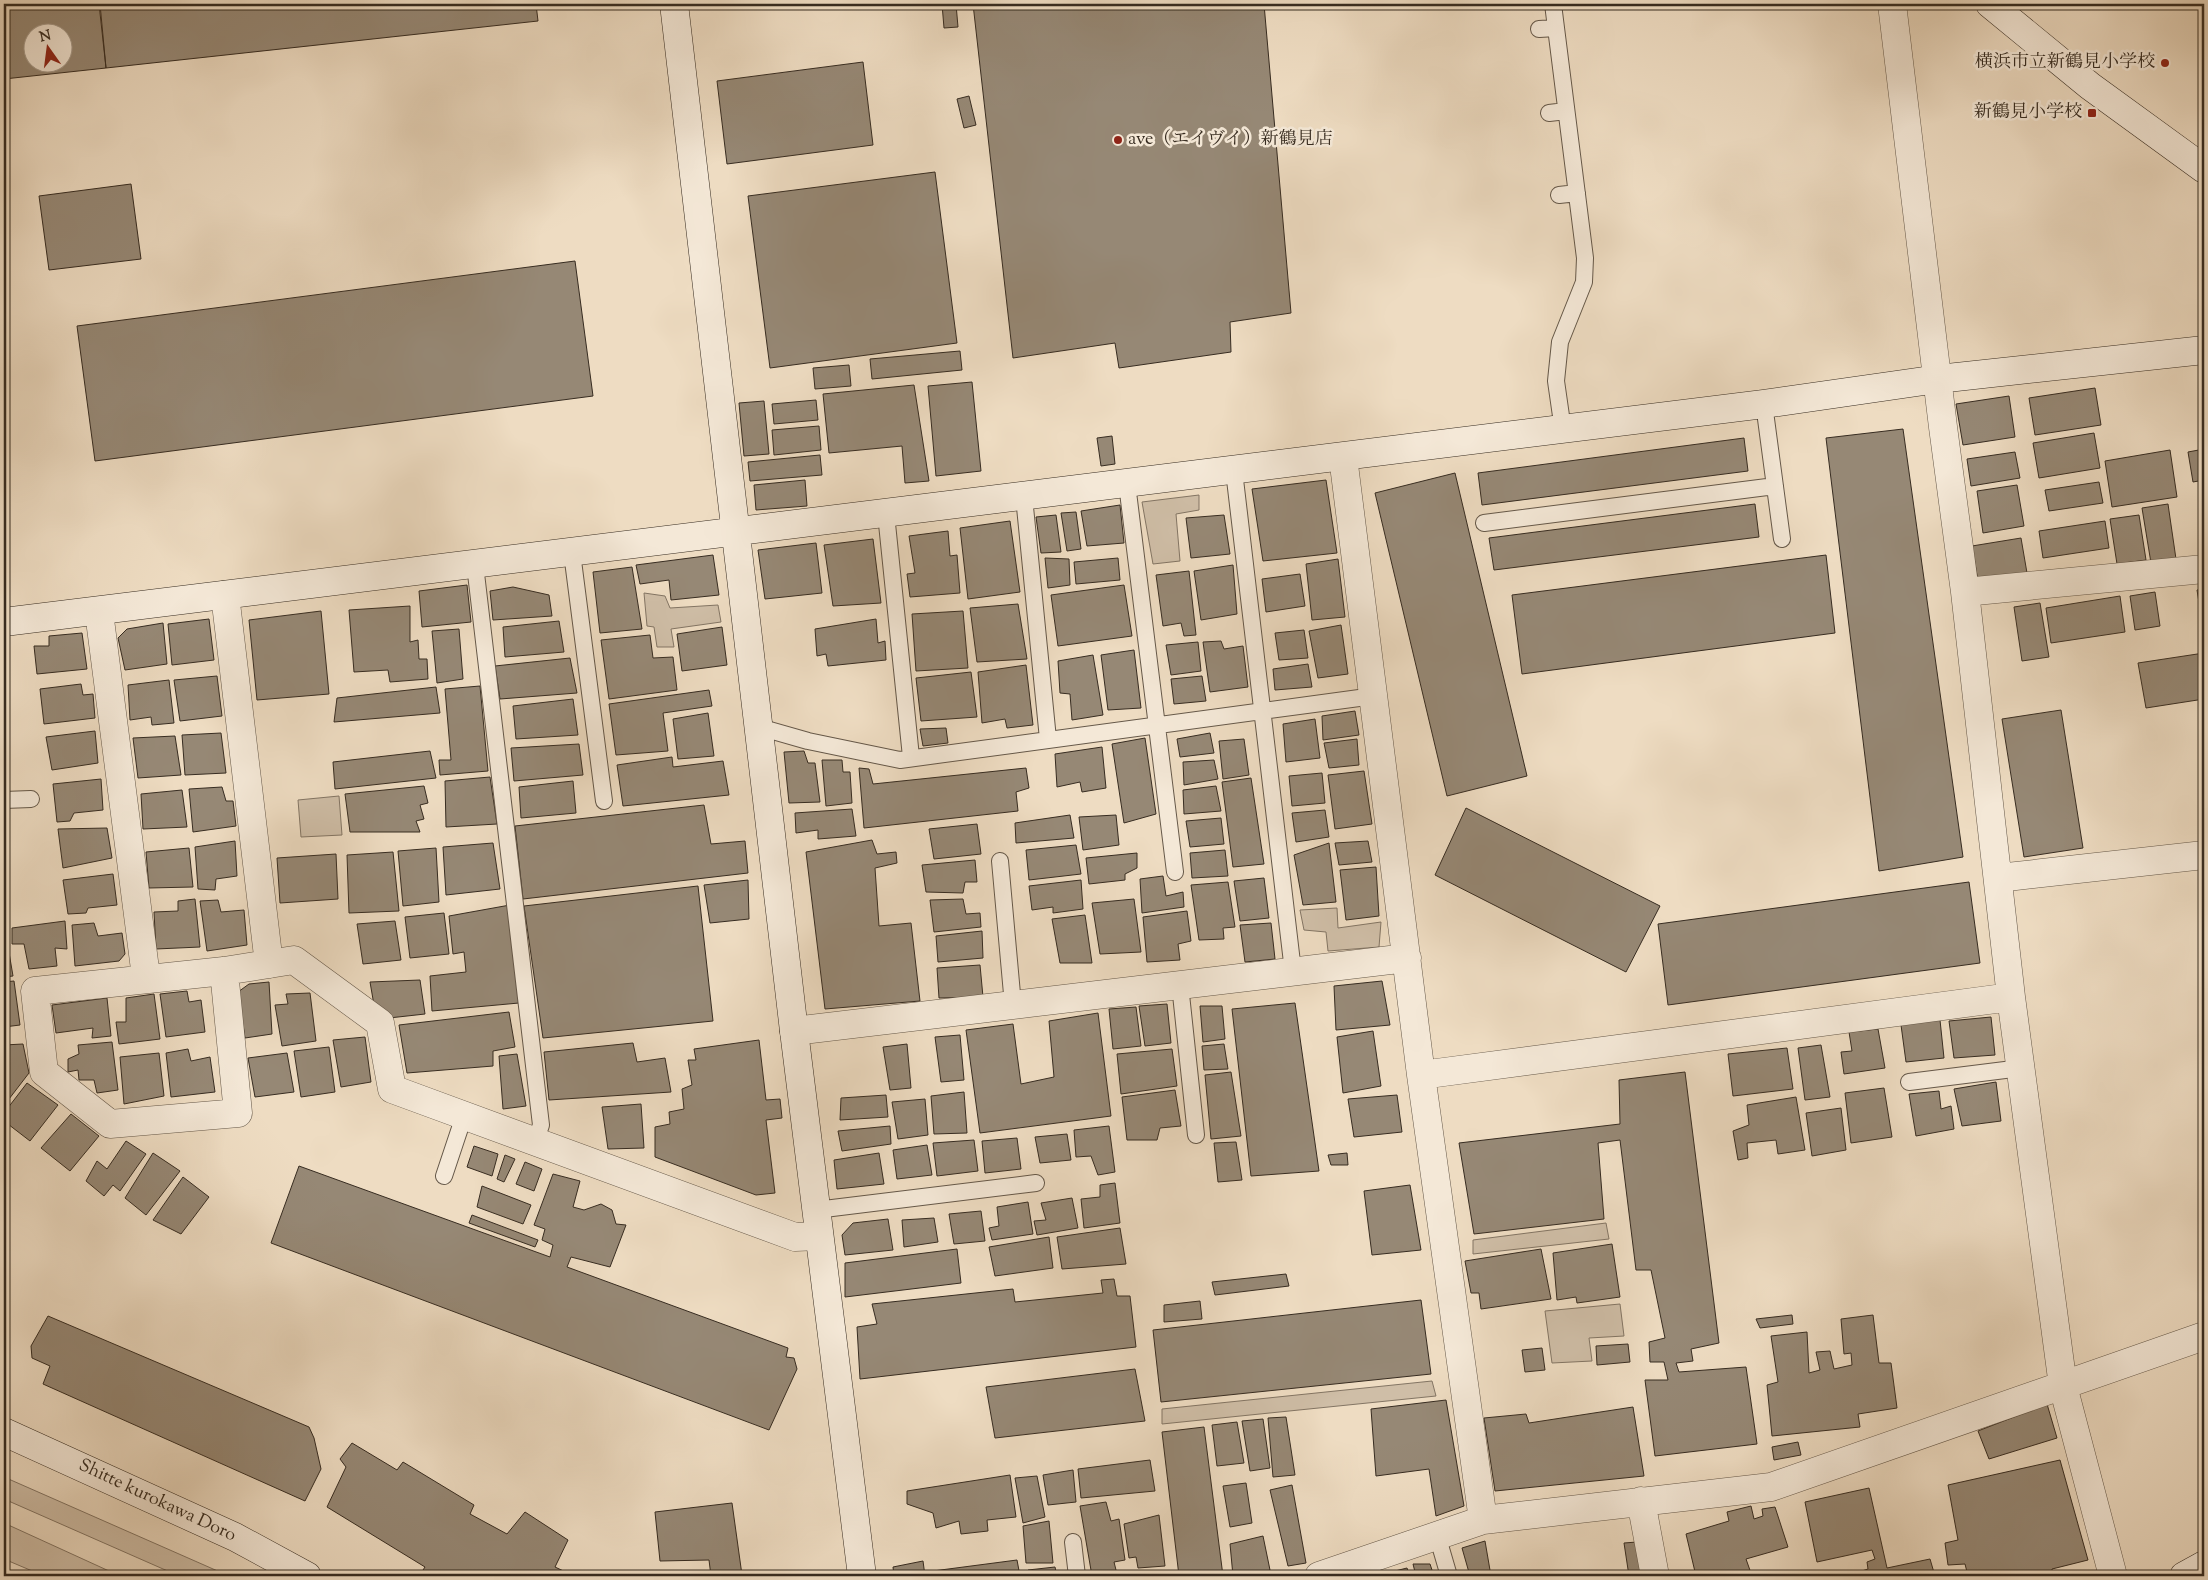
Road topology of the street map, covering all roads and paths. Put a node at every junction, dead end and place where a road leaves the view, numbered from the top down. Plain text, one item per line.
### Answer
1 (674, 4) edge
2 (1553, 4) edge
3 (1892, 4) edge
4 (1990, 4) edge
5 (1556, 28) junction
6 (1539, 29) dead end
7 (1566, 110) junction
8 (1549, 113) dead end
9 (2204, 169) edge
10 (1577, 193) junction
11 (1559, 195) dead end
12 (2204, 350) edge
13 (1938, 379) junction
14 (1764, 404) junction
15 (1563, 430) junction
16 (1343, 457) junction
17 (1234, 471) junction
18 (1127, 484) junction
19 (1775, 486) junction
20 (1024, 497) junction
21 (886, 514) junction
22 (1484, 523) dead end
23 (736, 533) junction
24 (1782, 539) dead end
25 (572, 553) junction
26 (475, 565) junction
27 (2204, 569) edge
28 (1965, 592) junction
29 (226, 595) junction
30 (99, 612) junction
31 (4, 622) edge
32 (1374, 696) junction
33 (1263, 710) junction
34 (1156, 724) junction
35 (759, 727) junction
36 (1048, 739) junction
37 (911, 757) junction
38 (31, 798) dead end
39 (4, 800) edge
40 (604, 801) dead end
41 (2204, 855) edge
42 (1000, 861) dead end
43 (1175, 872) dead end
44 (1998, 878) junction
45 (1407, 958) junction
46 (269, 964) junction
47 (224, 970) junction
48 (1293, 971) junction
49 (146, 978) junction
50 (1180, 985) junction
51 (2012, 997) junction
52 (1013, 1005) junction
53 (794, 1031) junction
54 (2021, 1068) junction
55 (1421, 1075) junction
56 (1909, 1082) dead end
57 (464, 1116) junction
58 (1196, 1136) dead end
59 (535, 1142) junction
60 (444, 1176) dead end
61 (1036, 1183) dead end
62 (818, 1223) junction
63 (2204, 1336) edge
64 (2063, 1386) junction
65 (4, 1432) edge
66 (1641, 1501) junction
67 (1483, 1520) junction
68 (1437, 1536) junction
69 (1073, 1542) dead end
70 (2204, 1565) edge
71 (307, 1576) edge
72 (862, 1576) edge
73 (1077, 1576) edge
74 (1319, 1576) edge
75 (1449, 1576) edge
76 (1655, 1576) edge
77 (2113, 1576) edge
78 (2184, 1576) edge

1 - 23 street
2 - 5 lane
3 - 13 street
4 - 9 street
5 - 6 lane
5 - 7 lane
7 - 8 lane
7 - 10 lane
10 - 11 lane
10 - 15 lane
12 - 13 street
13 - 14 street
13 - 28 street
14 - 15 street
14 - 19 lane
15 - 16 street
16 - 17 street
16 - 32 street
17 - 18 street
17 - 33 lane
18 - 20 street
18 - 34 lane
19 - 22 lane
19 - 24 lane
20 - 21 street
20 - 36 lane
21 - 23 street
21 - 37 lane
23 - 25 street
23 - 35 street
25 - 26 street
25 - 40 lane
26 - 29 street
26 - 59 lane
27 - 28 street
28 - 44 street
29 - 30 street
29 - 46 street
30 - 31 street
30 - 49 street
32 - 33 lane
32 - 45 street
33 - 34 lane
33 - 48 lane
34 - 36 lane
34 - 43 lane
35 - 37 lane
35 - 53 street
36 - 37 lane
38 - 39 lane
41 - 44 street
42 - 52 lane
44 - 51 street
45 - 48 street
45 - 55 street
46 - 47 street
46 - 57 street
47 - 49 street
47 - 49 street
48 - 50 street
50 - 52 street
50 - 58 lane
51 - 54 street
51 - 55 street
52 - 53 street
53 - 62 street
54 - 56 lane
54 - 64 street
55 - 67 street
57 - 59 street
57 - 60 lane
59 - 62 street
61 - 62 lane
62 - 72 street
63 - 64 street
64 - 66 street
64 - 77 street
65 - 71 street, Shitte kurokawa Doro
66 - 67 street
66 - 76 street
67 - 68 street
68 - 74 street
68 - 75 lane
69 - 73 lane
70 - 78 street

